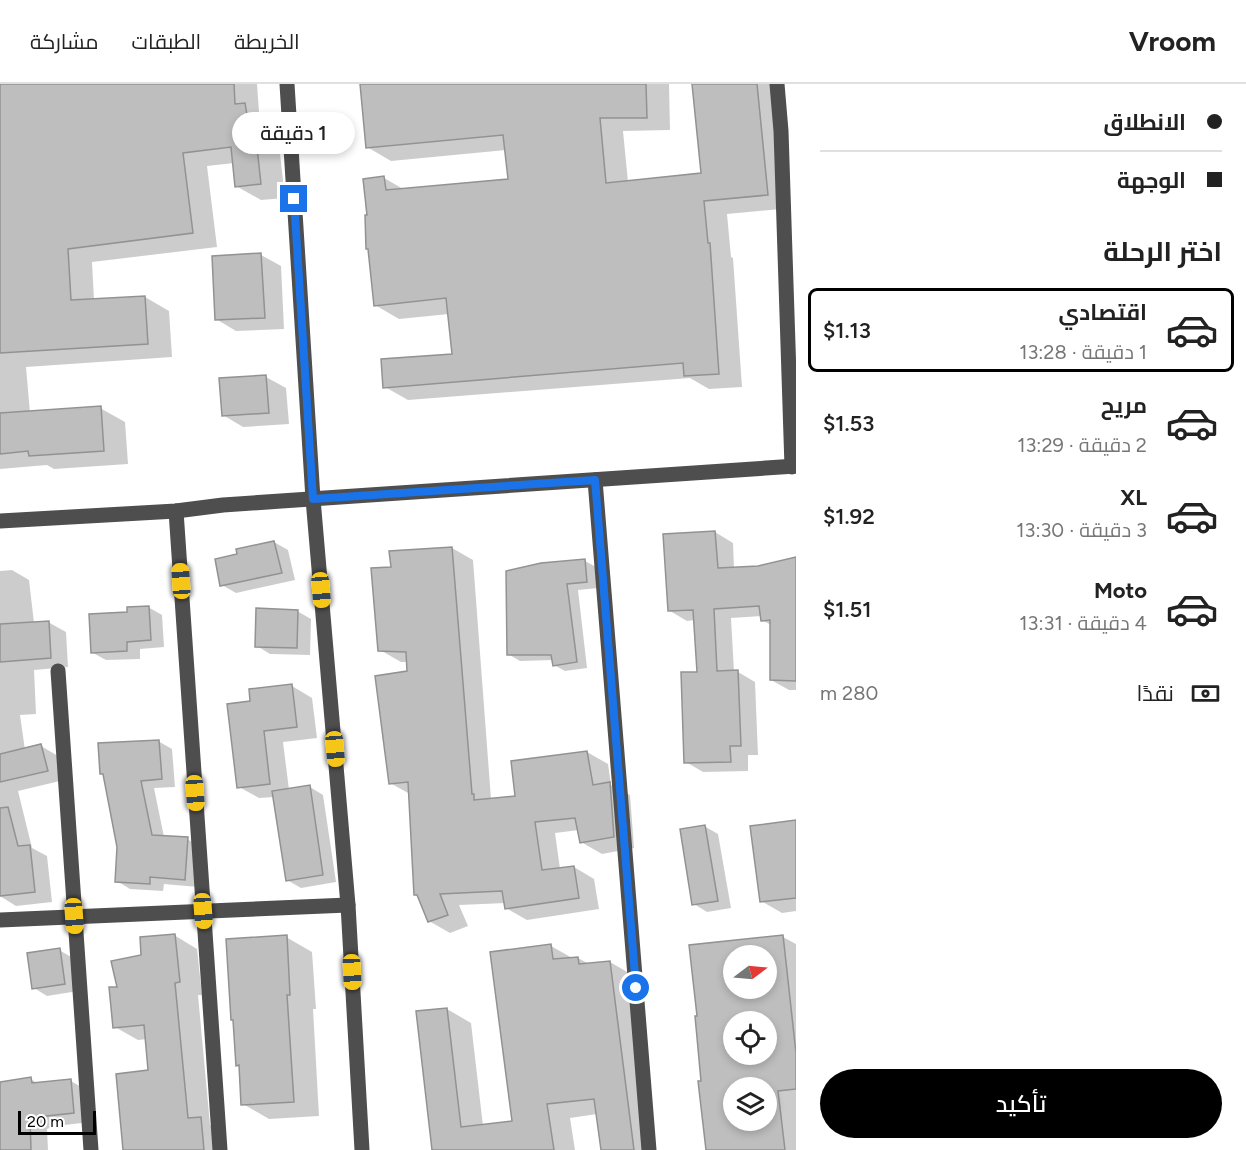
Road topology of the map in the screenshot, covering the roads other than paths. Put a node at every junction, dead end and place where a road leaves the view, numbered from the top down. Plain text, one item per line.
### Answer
1 (287, 84) edge
2 (777, 84) edge
3 (789, 130) edge
4 (794, 466) edge
5 (595, 480) junction
6 (313, 499) junction
7 (176, 511) junction
8 (0, 521) edge
9 (58, 671) dead end
10 (348, 905) junction
11 (203, 911) junction
12 (74, 916) junction
13 (0, 920) edge
14 (91, 1150) edge
15 (220, 1150) edge
16 (362, 1150) edge
17 (649, 1150) edge

1 - 6 street
2 - 3 street
3 - 4 street
4 - 5 street
5 - 6 street
5 - 17 street
6 - 7 street
6 - 10 street
7 - 8 street
7 - 11 street
9 - 12 street
10 - 11 street
10 - 16 street
11 - 12 street
11 - 15 street
12 - 13 street
12 - 14 street

